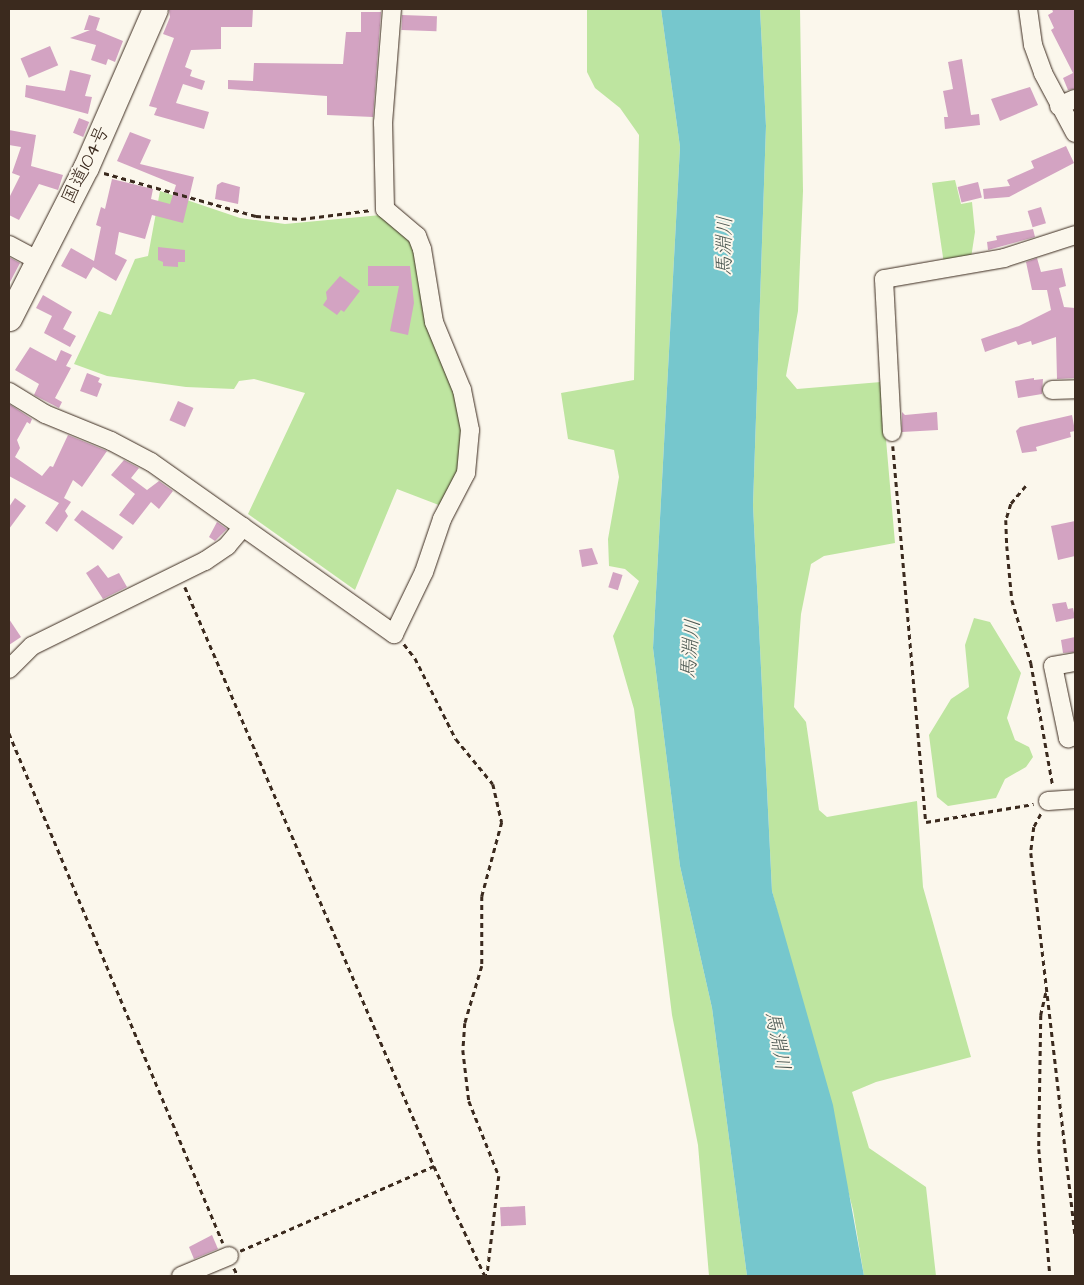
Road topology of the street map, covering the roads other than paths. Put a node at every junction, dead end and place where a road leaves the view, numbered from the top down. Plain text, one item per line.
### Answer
1 (155, 9) edge
2 (392, 9) edge
3 (1028, 9) edge
4 (1067, 102) edge
5 (1075, 133) edge
6 (1075, 235) edge
7 (9, 245) edge
8 (39, 261) junction
9 (9, 318) edge
10 (1075, 389) edge
11 (1052, 390) dead end
12 (9, 392) edge
13 (892, 432) road end
14 (243, 527) junction
15 (1075, 662) edge
16 (9, 669) edge
17 (1075, 736) edge
18 (1075, 799) edge
19 (1048, 801) road end
20 (229, 1256) road end
21 (181, 1276) edge

1 - 8 highway, 国道104号
2 - 14 street
3 - 4 street
4 - 5 street
6 - 13 street
7 - 8 street
8 - 9 highway, 国道104号
10 - 11 street
12 - 14 street
14 - 16 street
15 - 17 street
18 - 19 street
20 - 21 street

